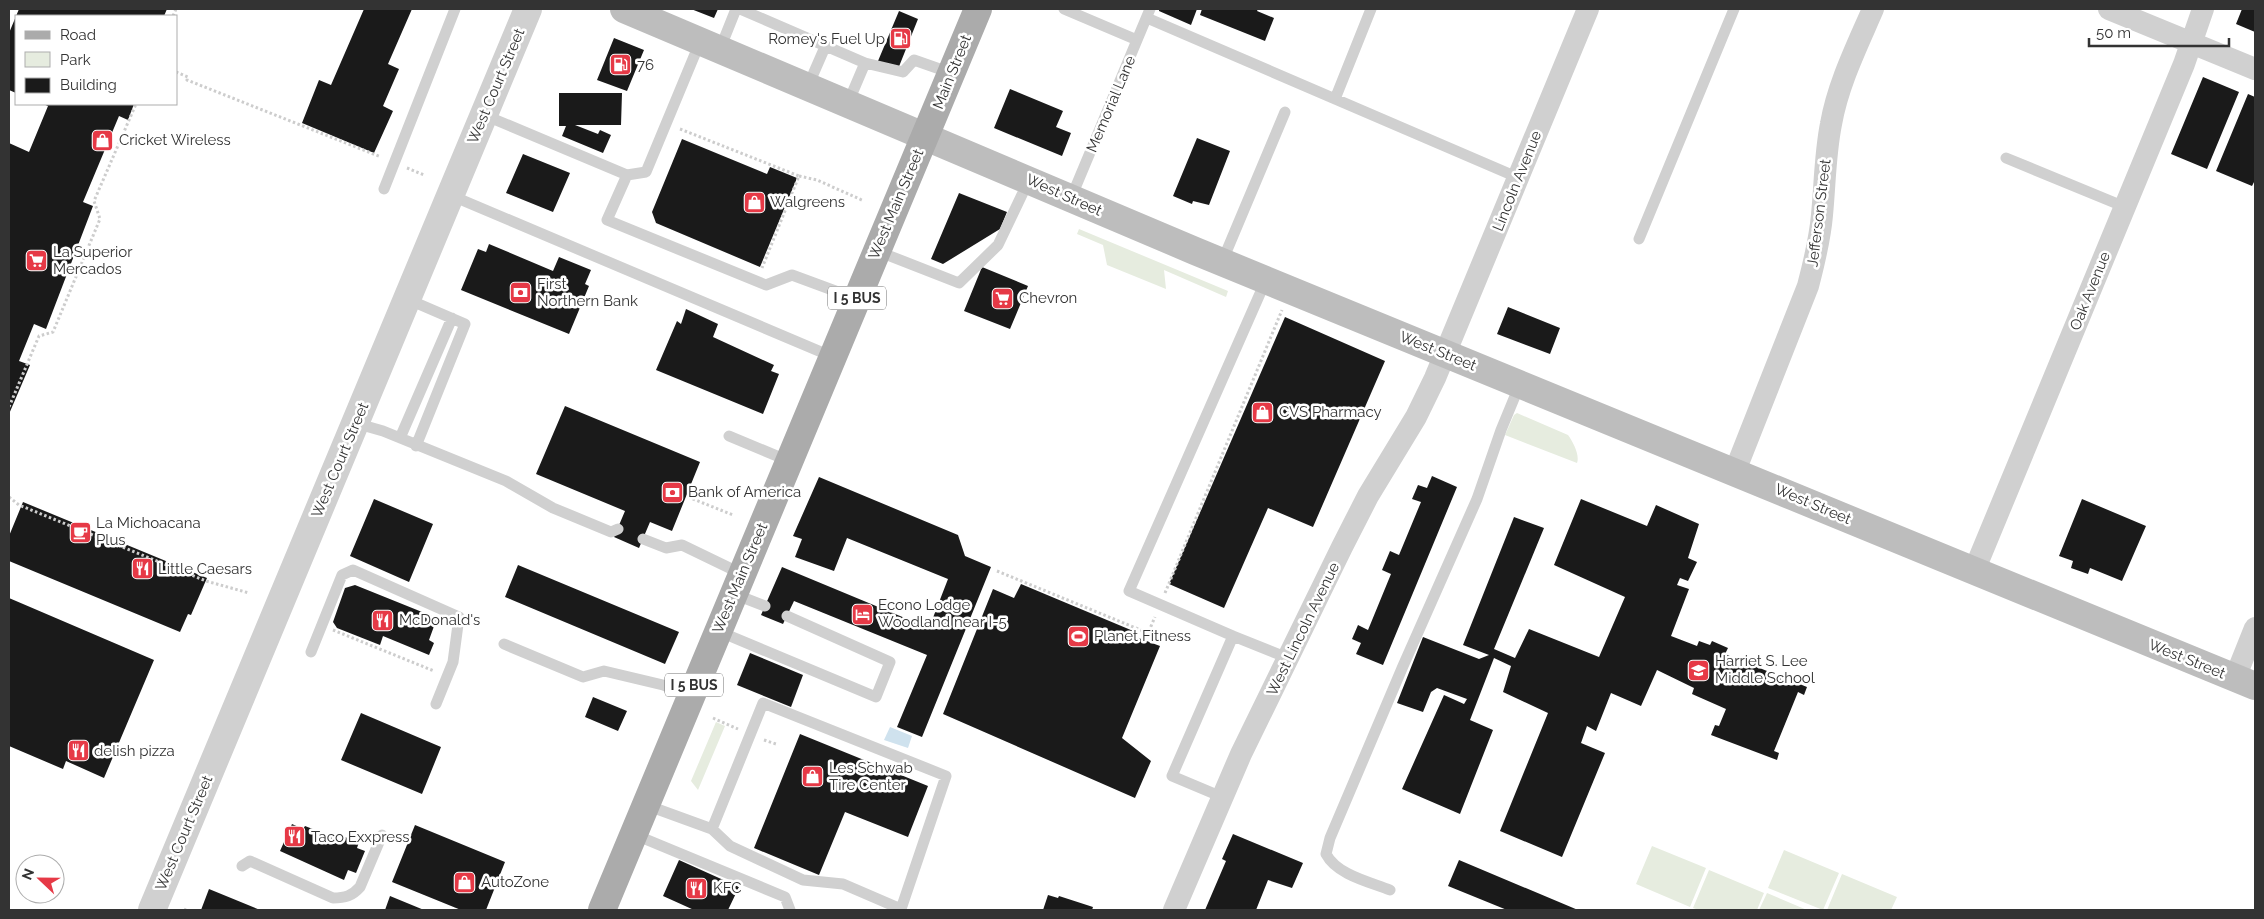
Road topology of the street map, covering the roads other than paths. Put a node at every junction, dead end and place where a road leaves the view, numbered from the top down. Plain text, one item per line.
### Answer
1 (455, 9) edge
2 (528, 9) edge
3 (624, 9) edge
4 (736, 9) edge
5 (740, 9) edge
6 (978, 9) edge
7 (1064, 9) edge
8 (1371, 9) edge
9 (1588, 9) edge
10 (1734, 9) edge
11 (1873, 9) edge
12 (2109, 9) edge
13 (2203, 9) edge
14 (1148, 13) edge
15 (1138, 40) junction
16 (2191, 43) junction
17 (710, 45) junction
18 (825, 47) junction
19 (865, 63) junction
20 (2255, 69) edge
21 (951, 73) junction
22 (808, 86) junction
23 (1335, 99) junction
24 (848, 103) junction
25 (1286, 112) dead end
26 (484, 115) junction
27 (925, 135) junction
28 (2006, 158) dead end
29 (626, 175) junction
30 (1519, 178) junction
31 (1030, 180) junction
32 (384, 189) dead end
33 (450, 195) junction
34 (1071, 198) junction
35 (2125, 207) junction
36 (1639, 239) dead end
37 (876, 251) junction
38 (1222, 262) junction
39 (1266, 280) junction
40 (407, 299) junction
41 (857, 299) junction
42 (452, 318) junction
43 (1446, 354) junction
44 (833, 357) junction
45 (1520, 384) junction
46 (355, 423) junction
47 (729, 436) dead end
48 (400, 438) junction
49 (416, 446) junction
50 (789, 461) junction
51 (1735, 471) junction
52 (618, 529) dead end
53 (643, 539) dead end
54 (1974, 571) junction
55 (738, 583) junction
56 (765, 606) dead end
57 (787, 616) dead end
58 (2255, 628) edge
59 (718, 631) junction
60 (1233, 636) junction
61 (504, 644) dead end
62 (311, 652) dead end
63 (1288, 658) junction
64 (2245, 682) edge
65 (690, 696) junction
66 (436, 704) dead end
67 (1222, 797) junction
68 (646, 805) junction
69 (712, 828) junction
70 (633, 834) junction
71 (382, 835) dead end
72 (242, 866) dead end
73 (1390, 890) dead end
74 (605, 909) edge
75 (152, 910) edge
76 (790, 910) edge
77 (1174, 910) edge

1 - 32 lane
2 - 26 street, West Court Street
3 - 17 main road, West Street
4 - 17 lane
5 - 18 lane
6 - 21 main road, Main Street / I 5 BUS
7 - 15 lane
8 - 23 lane
9 - 30 street, Lincoln Avenue
10 - 36 lane
11 - 51 street, Jefferson Street
12 - 16 street
13 - 16 street, Oak Avenue
14 - 15 lane, Memorial Lane
14 - 23 lane
15 - 34 lane, Memorial Lane
16 - 20 street
16 - 35 street, Oak Avenue
17 - 22 main road, West Street
17 - 29 lane
18 - 19 lane
18 - 22 lane
19 - 21 lane
19 - 24 lane
21 - 27 main road, Main Street / I 5 BUS
22 - 24 main road, West Street
23 - 30 lane
24 - 27 main road, West Street
25 - 38 lane
26 - 29 lane
26 - 33 street, West Court Street
27 - 31 main road, West Street
27 - 37 main road, West Main Street / I 5 BUS
28 - 35 lane
29 - 41 lane
30 - 43 street, Lincoln Avenue
31 - 34 main road, West Street
31 - 37 lane
33 - 40 street, West Court Street
33 - 44 lane
34 - 38 main road, West Street
35 - 54 street, Oak Avenue
37 - 41 main road, West Main Street / I 5 BUS
38 - 39 main road, West Street
39 - 43 main road, West Street
39 - 60 lane
40 - 42 lane
40 - 46 street, West Court Street
41 - 44 main road, West Main Street / I 5 BUS
42 - 48 lane
42 - 49 lane
43 - 45 main road, West Street
43 - 63 street, West Lincoln Avenue
44 - 50 main road, West Main Street / I 5 BUS
45 - 51 main road, West Street
45 - 73 lane
46 - 48 lane
46 - 75 street, West Court Street
47 - 50 lane
48 - 49 lane
49 - 52 lane
50 - 55 main road, West Main Street / I 5 BUS
51 - 54 main road, West Street
53 - 55 lane
54 - 64 main road, West Street
55 - 56 lane
55 - 59 main road, West Main Street / I 5 BUS
57 - 59 lane
58 - 64 street
59 - 65 main road, West Main Street / I 5 BUS
60 - 63 lane
60 - 67 lane
61 - 65 lane
62 - 66 lane
63 - 67 street, West Lincoln Avenue
65 - 68 main road, West Main Street / I 5 BUS
67 - 77 street, West Lincoln Avenue
68 - 69 lane
68 - 70 main road, West Main Street / I 5 BUS
69 - 69 lane
70 - 74 main road, West Main Street / I 5 BUS
70 - 76 lane
71 - 72 lane

